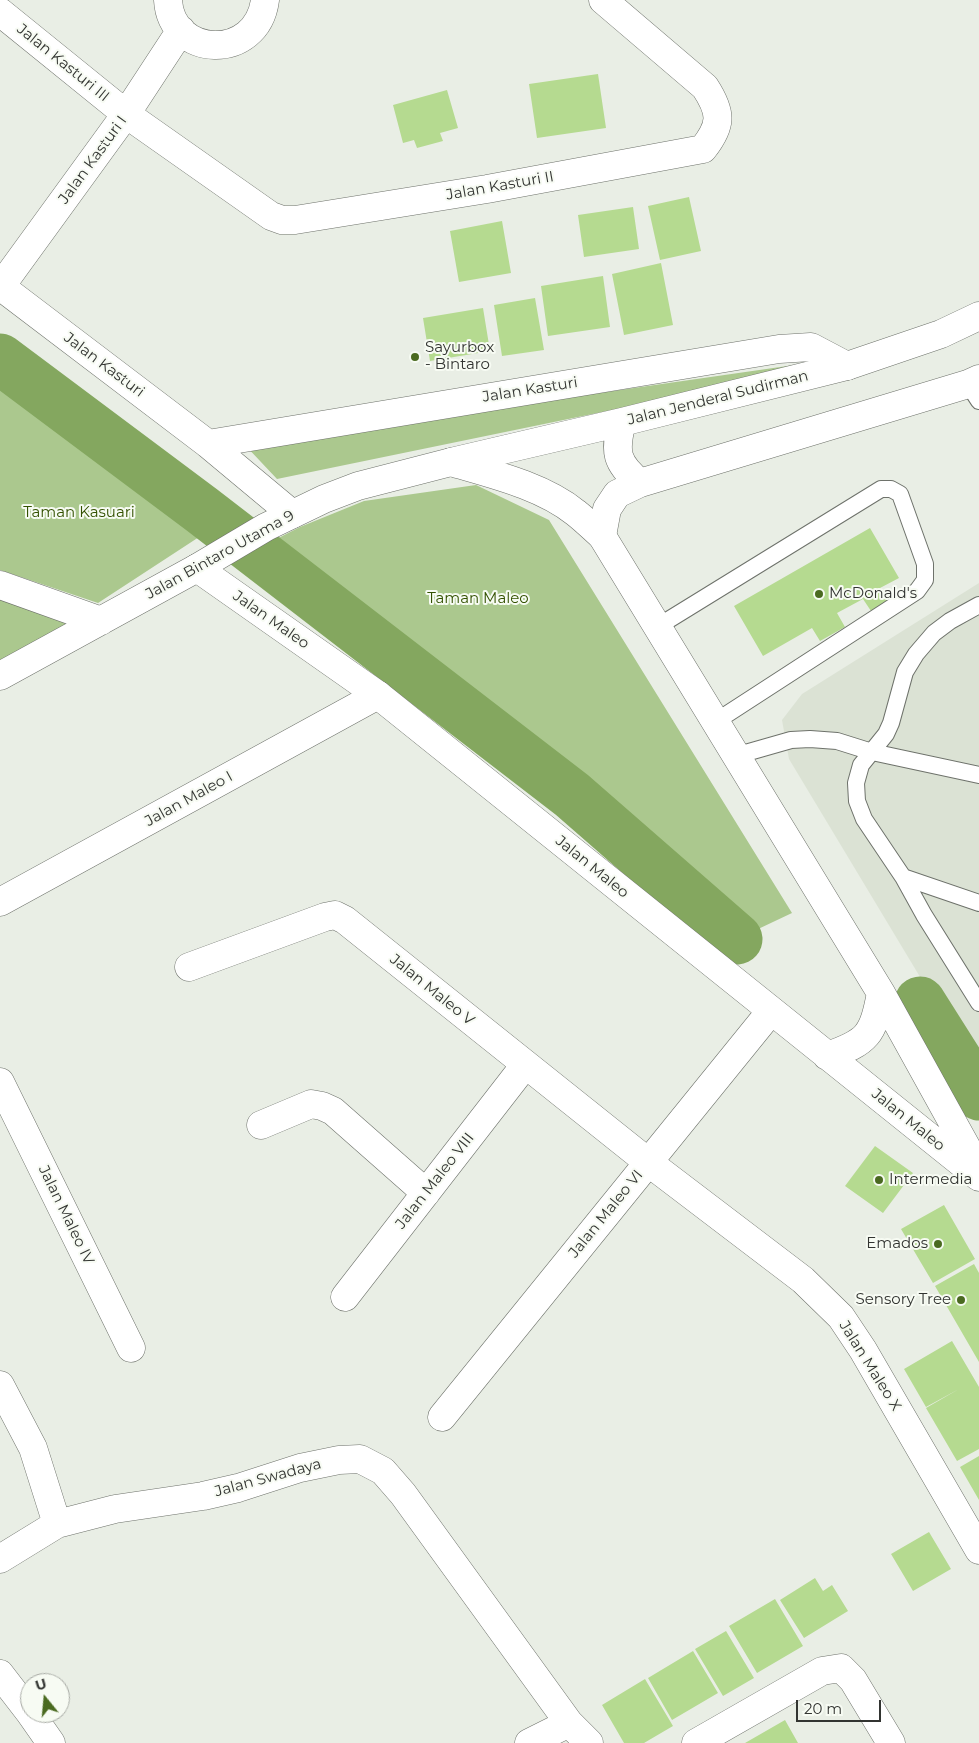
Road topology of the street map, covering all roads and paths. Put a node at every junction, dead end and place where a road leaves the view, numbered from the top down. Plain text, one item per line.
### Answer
1 (168, 0) edge
2 (265, 0) edge
3 (603, 0) edge
4 (0, 12) edge
5 (181, 30) junction
6 (126, 114) junction
7 (0, 286) edge
8 (979, 316) edge
9 (847, 366) junction
10 (975, 388) edge
11 (622, 422) junction
12 (208, 444) junction
13 (451, 462) junction
14 (640, 483) junction
15 (292, 514) junction
16 (602, 536) junction
17 (205, 563) junction
18 (0, 585) edge
19 (979, 605) edge
20 (101, 621) junction
21 (657, 627) junction
22 (0, 676) edge
23 (378, 695) junction
24 (714, 722) junction
25 (872, 752) junction
26 (735, 756) junction
27 (979, 775) edge
28 (903, 877) junction
29 (0, 902) edge
30 (979, 902) edge
31 (189, 967) dead end
32 (881, 993) junction
33 (979, 1003) edge
34 (771, 1011) junction
35 (828, 1056) junction
36 (525, 1065) junction
37 (0, 1082) edge
38 (261, 1125) dead end
39 (648, 1162) junction
40 (979, 1170) edge
41 (979, 1177) edge
42 (426, 1193) junction
43 (345, 1297) dead end
44 (131, 1348) dead end
45 (0, 1385) edge
46 (442, 1417) dead end
47 (57, 1524) junction
48 (979, 1550) edge
49 (0, 1560) edge
50 (0, 1674) edge
51 (20, 1700) edge
52 (37, 1723) edge
53 (569, 1723) junction
54 (51, 1743) edge
55 (530, 1743) edge
56 (589, 1743) edge
57 (696, 1743) edge
58 (891, 1743) edge

1 - 5 street
2 - 5 street
3 - 6 street, Jalan Kasturi II
4 - 6 street, Jalan Kasturi III
5 - 6 street, Jalan Kasturi I
6 - 7 street, Jalan Kasturi I
7 - 12 street, Jalan Kasturi
8 - 9 street, Jalan Jenderal Sudirman
9 - 11 street, Jalan Jenderal Sudirman
9 - 12 street, Jalan Kasturi
10 - 14 street
11 - 13 street, Jalan Jenderal Sudirman
11 - 14 street
12 - 15 street, Jalan Kasturi
13 - 15 street, Jalan Bintaro Utama 9
13 - 16 street, Jalan Maleo
14 - 16 street
15 - 17 street, Jalan Bintaro Utama 9
16 - 21 street, Jalan Maleo
17 - 20 street, Jalan Bintaro Utama 9
17 - 23 street, Jalan Maleo
18 - 20 street
19 - 25 lane
20 - 22 street, Jalan Bintaro Utama 9
21 - 24 street, Jalan Maleo
21 - 24 lane
23 - 29 street, Jalan Maleo I
23 - 34 street, Jalan Maleo
24 - 26 street, Jalan Maleo
25 - 26 lane
25 - 27 lane
25 - 28 lane
26 - 32 street, Jalan Maleo
28 - 30 lane
28 - 33 lane
31 - 36 street, Jalan Maleo V
32 - 35 street
32 - 40 street, Jalan Maleo
34 - 35 street, Jalan Maleo
34 - 39 street, Jalan Maleo VI
35 - 41 street, Jalan Maleo
36 - 39 street, Jalan Maleo V
36 - 42 street, Jalan Maleo VIII
37 - 44 street, Jalan Maleo IV
38 - 42 street
39 - 46 street, Jalan Maleo VI
39 - 48 street, Jalan Maleo X
42 - 43 street, Jalan Maleo VIII
45 - 47 street
47 - 49 street, Jalan Swadaya
47 - 53 street, Jalan Swadaya
50 - 51 street
52 - 54 street
53 - 55 street
53 - 56 street, Jalan Swadaya
57 - 58 street

